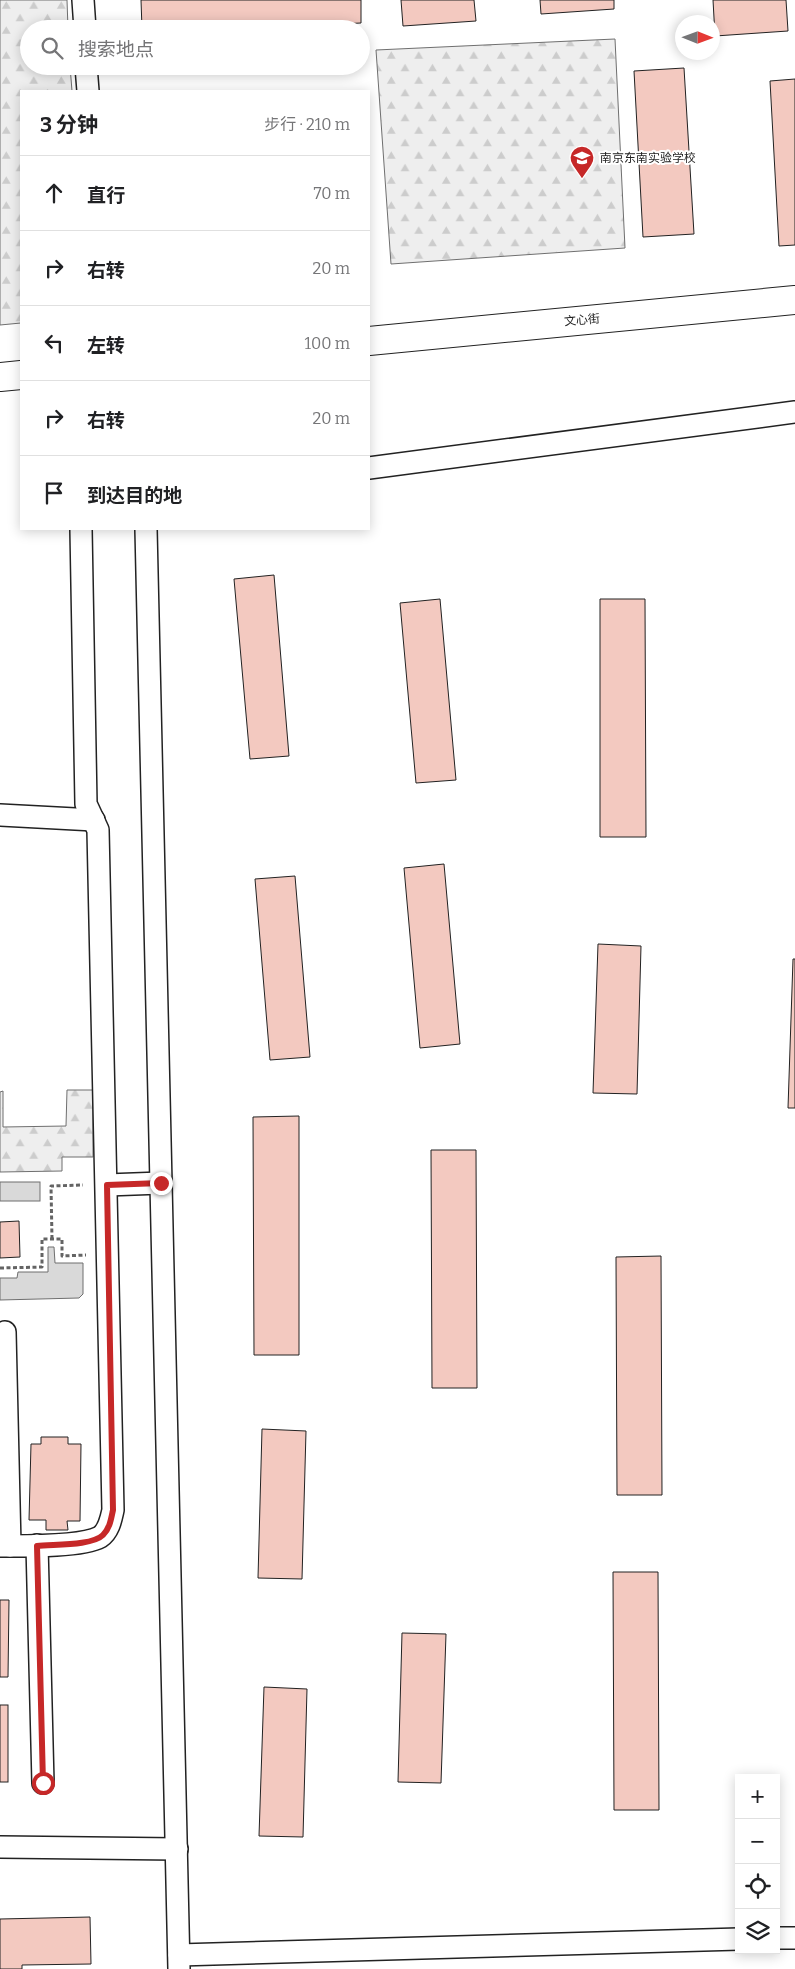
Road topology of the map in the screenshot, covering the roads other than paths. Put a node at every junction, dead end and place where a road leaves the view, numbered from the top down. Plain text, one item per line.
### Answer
1 (83, 0) edge
2 (84, 20) edge
3 (87, 75) edge
4 (88, 90) edge
5 (795, 301) edge
6 (370, 341) edge
7 (20, 375) edge
8 (0, 377) edge
9 (795, 412) edge
10 (370, 468) edge
11 (81, 530) edge
12 (146, 530) edge
13 (0, 815) edge
14 (94, 820) junction
15 (161, 1183) junction
16 (107, 1185) junction
17 (5, 1332) dead end
18 (5, 1546) edge
19 (37, 1546) junction
20 (43, 1783) dead end
21 (0, 1847) edge
22 (177, 1849) junction
23 (780, 1938) edge
24 (795, 1938) edge
25 (735, 1939) edge
26 (179, 1962) edge

1 - 2 street
3 - 4 street
5 - 6 street, 文心街
7 - 8 street
9 - 10 street
11 - 14 street
12 - 15 street
13 - 14 street
14 - 16 street
15 - 16 street
15 - 22 street
16 - 19 street
17 - 18 street
18 - 19 street
19 - 20 street
21 - 22 street
22 - 26 street
23 - 24 street
25 - 26 street

